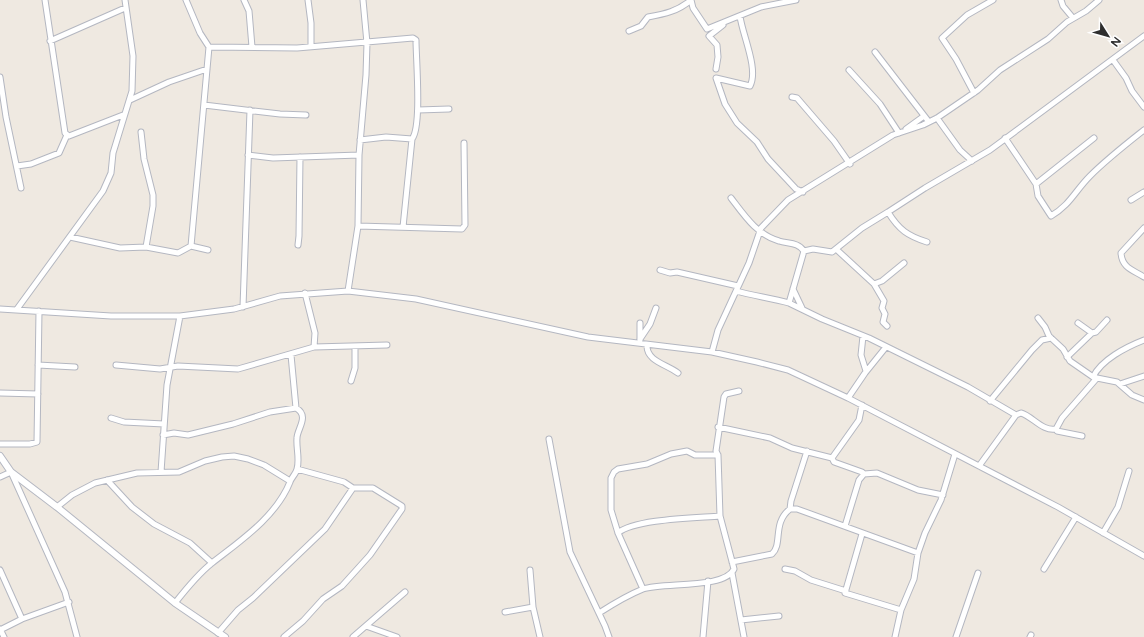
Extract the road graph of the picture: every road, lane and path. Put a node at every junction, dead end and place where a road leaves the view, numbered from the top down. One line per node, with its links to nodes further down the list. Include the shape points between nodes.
1 (45, 0): 18 (street)
2 (124, 0): 13 (street)
3 (186, 0): 21 (street)
4 (244, 0): 22 (street, via 249,11)
5 (308, 0): 20 (street)
6 (363, 0): 19 (street)
7 (691, 0): 15 (street, via 706,29); 16 (street, via 681,8 648,17 641,26)
8 (796, 0): 12 (street)
9 (993, 0): 29 (street, via 967,15 942,38)
10 (1061, 0): 14 (street)
11 (1099, 0): 14 (street)
12 (787, 1): 15 (street, via 761,7)
13 (125, 8): 18 (street); 31 (street, via 133,66)
14 (1073, 18): 29 (street, via 1000,70)
15 (739, 19): 26 (street, via 724,25 709,36 717,45); 59 (street, via 752,67 752,82 750,86 716,78 722,97 737,123 757,142 768,159)
16 (628, 32)
17 (1144, 36): 24 (street)
18 (50, 41): 45 (street, via 58,98)
19 (367, 43): 20 (street); 36 (street, via 413,38 416,40); 49 (street)
20 (311, 46): 22 (street)
21 (209, 47): 22 (street); 25 (street)
22 (252, 47)
23 (875, 52): 39 (street)
24 (1113, 60): 33 (street); 46 (street, via 1105,63)
25 (207, 69): 31 (street, via 169,82); 32 (street)
26 (716, 69)
27 (849, 70): 44 (street)
28 (0, 78): 56 (street)
29 (974, 92): 40 (street)
30 (792, 97): 55 (street, via 797,98)
31 (130, 100): 37 (street)
32 (204, 105): 35 (street); 73 (street)
33 (1144, 107)
34 (449, 109): 36 (street)
35 (250, 110): 38 (street); 51 (street)
36 (418, 110): 48 (street)
37 (123, 115): 45 (street); 70 (street, via 110,177)
38 (306, 115)
39 (924, 116): 41 (street); 44 (street)
40 (937, 118): 41 (street); 54 (street, via 960,150)
41 (930, 122): 44 (street)
42 (1144, 130): 57 (street, via 1113,153 1089,176 1064,209 1051,216 1038,196)
43 (141, 132): 74 (street, via 144,159 153,195)
44 (901, 132): 55 (street)
45 (67, 135): 56 (street, via 59,153 31,164)
46 (1005, 138): 54 (street); 57 (street)
47 (1094, 138): 57 (street)
48 (412, 139): 49 (street, via 386,137); 67 (street)
49 (360, 140): 52 (street)
50 (464, 143): 67 (street, via 464,228 460,230)
51 (248, 155): 53 (street, via 273,158); 87 (street)
52 (359, 155): 53 (street); 66 (street)
53 (300, 157): 72 (street)
54 (972, 161): 65 (street)
55 (850, 164): 60 (street)
56 (17, 166): 58 (street)
57 (1036, 184)
58 (21, 188)
59 (796, 189): 60 (street); 62 (street)
60 (803, 192): 62 (street)
61 (1144, 192): 64 (street)
62 (793, 197): 69 (street, via 761,228)
63 (731, 198): 69 (street)
64 (1131, 200)
65 (888, 212): 71 (street, via 896,225 910,236); 75 (street, via 862,228)
66 (358, 226): 67 (street); 84 (street)
67 (403, 227)
68 (1144, 228): 80 (street, via 1121,253 1121,260 1126,267)
69 (760, 233): 77 (street, via 779,242 798,245); 82 (street)
70 (70, 237): 74 (street, via 120,248); 91 (street)
71 (927, 242)
72 (298, 245)
73 (191, 246): 74 (street, via 178,253); 76 (street)
74 (146, 247)
75 (836, 249): 77 (street, via 830,252 813,249); 81 (street)
76 (208, 250)
77 (804, 251): 83 (street)
78 (904, 263): 81 (street, via 882,281)
79 (660, 270): 82 (street, via 677,272)
80 (1144, 277)
81 (874, 284): 98 (street, via 884,301 883,322)
82 (737, 289): 86 (street, via 751,295); 109 (street, via 718,330)
83 (793, 289): 86 (street); 89 (street)
84 (348, 291): 85 (street); 103 (street, via 416,299 575,335)
85 (306, 293): 87 (street, via 280,296); 106 (street, via 315,333)
86 (789, 303): 89 (street)
87 (243, 307): 93 (street)
88 (656, 308): 103 (street)
89 (802, 308): 100 (street, via 822,320)
90 (0, 309): 91 (street)
91 (17, 309): 92 (street)
92 (39, 312): 93 (street); 112 (street)
93 (180, 316): 115 (street)
94 (1038, 318): 101 (street)
95 (1107, 320): 99 (street)
96 (640, 323): 103 (street)
97 (1078, 323): 99 (street)
98 (887, 326)
99 (1092, 333): 111 (street)
100 (863, 336): 108 (street); 116 (street, via 861,355)
101 (1051, 338): 111 (street, via 1063,349); 127 (street, via 1042,340 1032,350)
102 (1144, 340): 119 (street, via 1105,361 1098,368)
103 (640, 342): 105 (street)
104 (387, 345): 107 (street)
105 (647, 346): 109 (street); 117 (street, via 650,357)
106 (314, 347): 107 (street); 110 (street)
107 (355, 347): 120 (street)
108 (886, 347): 116 (street); 127 (street, via 968,387)
109 (712, 352): 125 (street, via 788,370)
110 (291, 355): 115 (street, via 238,369); 129 (street)
111 (1067, 357): 119 (street, via 1078,368)
112 (38, 365): 114 (street); 124 (street)
113 (116, 365): 115 (street, via 160,369)
114 (75, 367)
115 (172, 367): 132 (street)
116 (866, 371): 125 (street)
117 (678, 373)
118 (1144, 376): 121 (street)
119 (1095, 378): 121 (street, via 1110,379); 134 (street)
120 (352, 381)
121 (1120, 384): 126 (street)
122 (738, 391): 133 (street, via 724,397)
123 (0, 394): 124 (street)
124 (38, 394): 138 (street, via 37,442)
125 (848, 398): 128 (street)
126 (1144, 400)
127 (990, 401): 130 (street)
128 (862, 405): 141 (street); 143 (street, via 859,420)
129 (296, 408): 135 (street, via 270,412 188,435); 145 (street, via 301,412 302,420 297,438)
130 (1016, 416): 134 (street, via 1024,414 1044,427); 144 (street)
131 (111, 418): 132 (street, via 124,422)
132 (164, 424): 135 (street)
133 (718, 427): 139 (street, via 770,438 792,448); 140 (street)
134 (1056, 429): 136 (street)
135 (163, 435): 148 (street)
136 (1082, 436)
137 (549, 439): 182 (street, via 570,552)
138 (0, 444)
139 (807, 451): 143 (street); 156 (street)
140 (718, 454): 157 (street); 160 (street, via 677,452 647,464 614,472 611,478 611,510)
141 (955, 454): 144 (street); 154 (street)
142 (0, 456): 147 (street)
143 (832, 458): 149 (street, via 834,462)
144 (979, 466): 158 (street)
145 (298, 469): 152 (street); 153 (street, via 344,482)
146 (1129, 471): 161 (street, via 1118,507)
147 (11, 472): 150 (street); 155 (street); 177 (street)
148 (161, 472): 151 (street, via 137,473); 152 (street, via 179,472 205,461 234,456 264,465)
149 (864, 474): 154 (street, via 880,474 918,490); 159 (street, via 859,480)
150 (0, 477)
151 (107, 480): 155 (street, via 83,488); 166 (street, via 132,507 154,524 190,543)
152 (290, 481): 166 (street, via 284,496 267,516)
153 (353, 488): 188 (street, via 325,529 238,610); 192 (street, via 377,489 402,506 402,511 370,555 342,586 323,600)
154 (943, 495): 163 (street)
155 (58, 507): 178 (street)
156 (790, 509): 159 (street, via 797,509); 165 (street, via 780,522 777,530 778,546 772,554)
157 (720, 516): 160 (street, via 629,526); 165 (street)
158 (1076, 517): 161 (street); 168 (street)
159 (845, 526): 162 (street)
160 (618, 533): 174 (street)
161 (1103, 533): 164 (street)
162 (862, 534): 163 (street); 175 (street)
163 (918, 553): 180 (street, via 914,579)
164 (1144, 556)
165 (732, 562): 172 (street)
166 (212, 563): 178 (street)
167 (785, 569): 175 (street)
168 (1044, 569)
169 (0, 570): 184 (street)
170 (530, 570): 179 (street)
171 (978, 573): 200 (street)
172 (732, 574): 173 (street); 185 (street)
173 (708, 581): 174 (street); 197 (street)
174 (643, 589): 182 (street)
175 (846, 591): 180 (street, via 845,593)
176 (405, 592): 186 (street)
177 (69, 602): 184 (street); 190 (street)
178 (175, 603): 188 (street)
179 (533, 607): 181 (street); 195 (street)
180 (901, 610): 199 (street)
181 (505, 612)
182 (600, 613): 196 (street)
183 (779, 616): 185 (street)
184 (22, 619): 187 (street)
185 (741, 620): 198 (street)
186 (366, 626): 193 (street); 194 (street)
187 (0, 629): 189 (street)
188 (218, 633): 191 (street)
189 (4, 637)
190 (77, 637)
191 (225, 637)
192 (284, 637)
193 (353, 637)
194 (397, 637)
195 (540, 637)
196 (608, 637)
197 (703, 637)
198 (744, 637)
199 (895, 637)
200 (956, 637)

